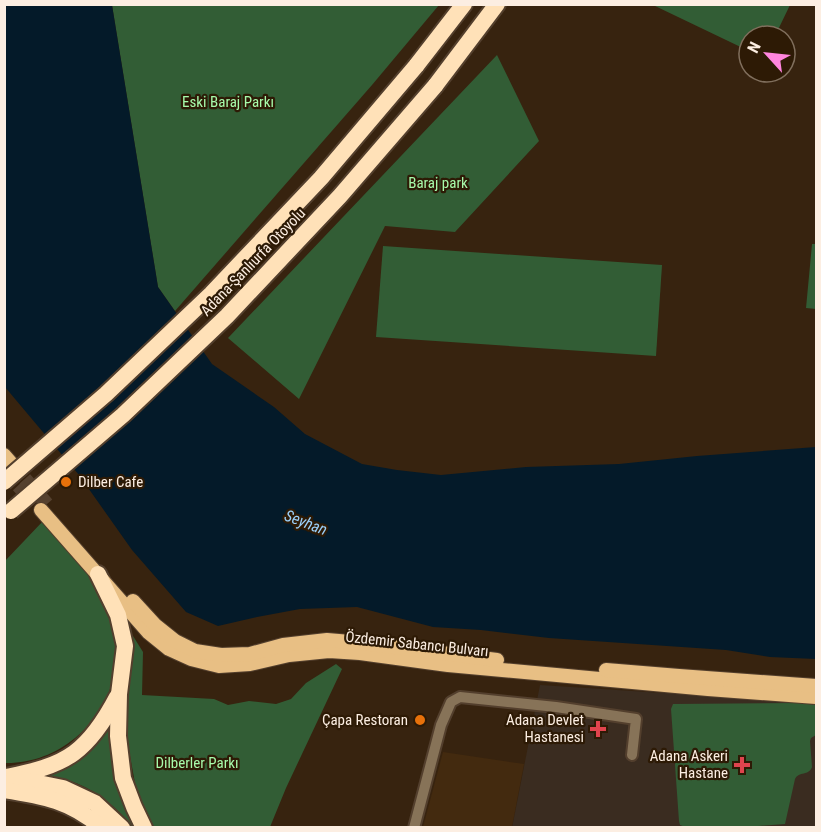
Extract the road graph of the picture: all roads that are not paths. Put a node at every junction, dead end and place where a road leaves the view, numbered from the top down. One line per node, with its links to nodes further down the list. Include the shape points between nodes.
1 (464, 4): 3 (highway, Adana-Şanlıurfa Otoyolu, bridge, via 321,178 211,294 106,394)
2 (497, 4): 4 (highway, Adana-Şanlıurfa Otoyolu, bridge, via 435,86 340,196 226,316 123,415)
3 (4, 482)
4 (8, 513)
5 (98, 574): 6 (main road, Özdemir Sabancı Bulvarı, via 44,507 155,625 195,651 250,654 327,640 491,659); 7 (highway, via 118,615 125,646); 8 (main road, Özdemir Sabancı Bulvarı, via 148,632 170,649 219,666 289,655 350,652)
6 (816, 686)
7 (119, 694): 10 (highway, via 104,721 73,754); 13 (highway, via 117,736 123,778)
8 (816, 697)
9 (632, 754): 14 (street, via 636,719 460,697 451,702 441,725)
10 (5, 781): 11 (highway, via 31,794 65,803); 12 (highway, via 63,788 95,803)
11 (102, 828)
12 (122, 828)
13 (144, 828)
14 (414, 828)

